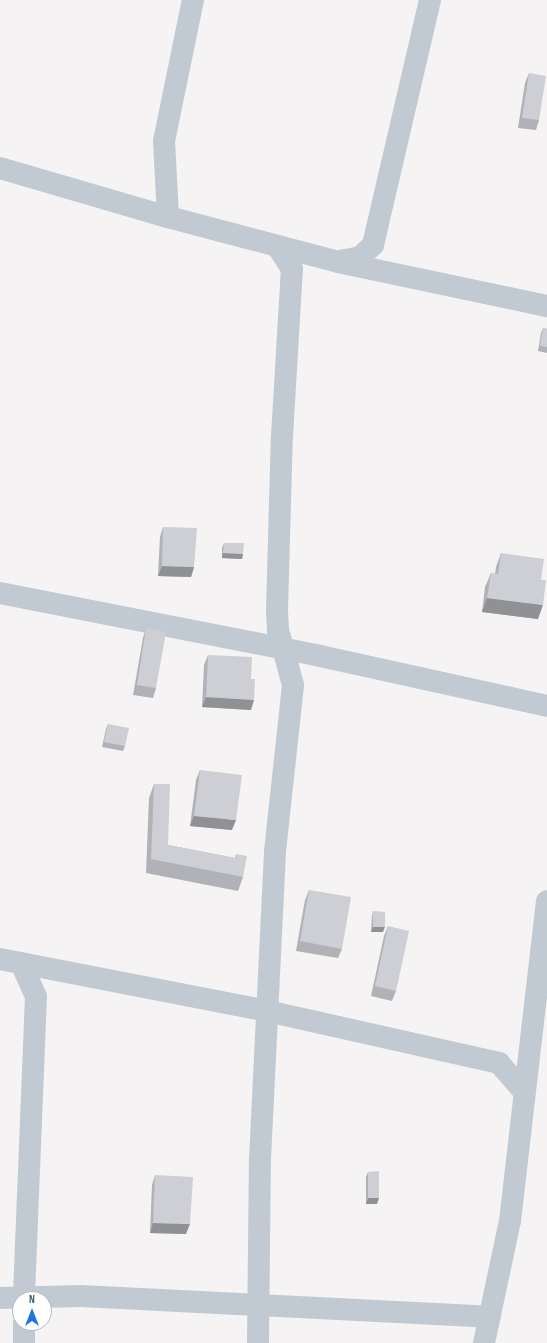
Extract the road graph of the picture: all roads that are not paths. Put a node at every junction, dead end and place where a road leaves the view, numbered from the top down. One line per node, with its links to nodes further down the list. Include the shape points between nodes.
1 (193, 0): 4 (street, via 164,141)
2 (430, 0): 7 (street, via 373,245 360,257)
3 (0, 168): 4 (street)
4 (168, 218): 5 (street)
5 (277, 246): 6 (street); 8 (street)
6 (308, 254): 7 (street); 8 (street)
7 (338, 262): 9 (street)
8 (292, 269): 11 (street, via 282,436 277,610 278,630)
9 (547, 306)
10 (0, 593): 11 (street)
11 (284, 649): 12 (street); 13 (street)
12 (320, 656): 13 (street); 14 (street)
13 (293, 685): 20 (street, via 275,851)
14 (547, 706)
15 (547, 901): 21 (street)
16 (0, 959): 17 (street)
17 (22, 963): 18 (street); 19 (street)
18 (59, 971): 19 (street); 20 (street)
19 (36, 996): 24 (street)
20 (267, 1011): 22 (street); 28 (street, via 260,1159)
21 (530, 1038): 22 (street); 23 (street)
22 (499, 1063): 23 (street)
23 (524, 1092): 29 (street, via 510,1221)
24 (24, 1291)
25 (0, 1298): 26 (street)
26 (12, 1298)
27 (52, 1298): 28 (street, via 81,1296)
28 (259, 1304): 29 (street); 32 (street)
29 (490, 1317): 33 (street)
30 (24, 1331): 31 (street)
31 (24, 1343)
32 (258, 1343)
33 (484, 1343)

